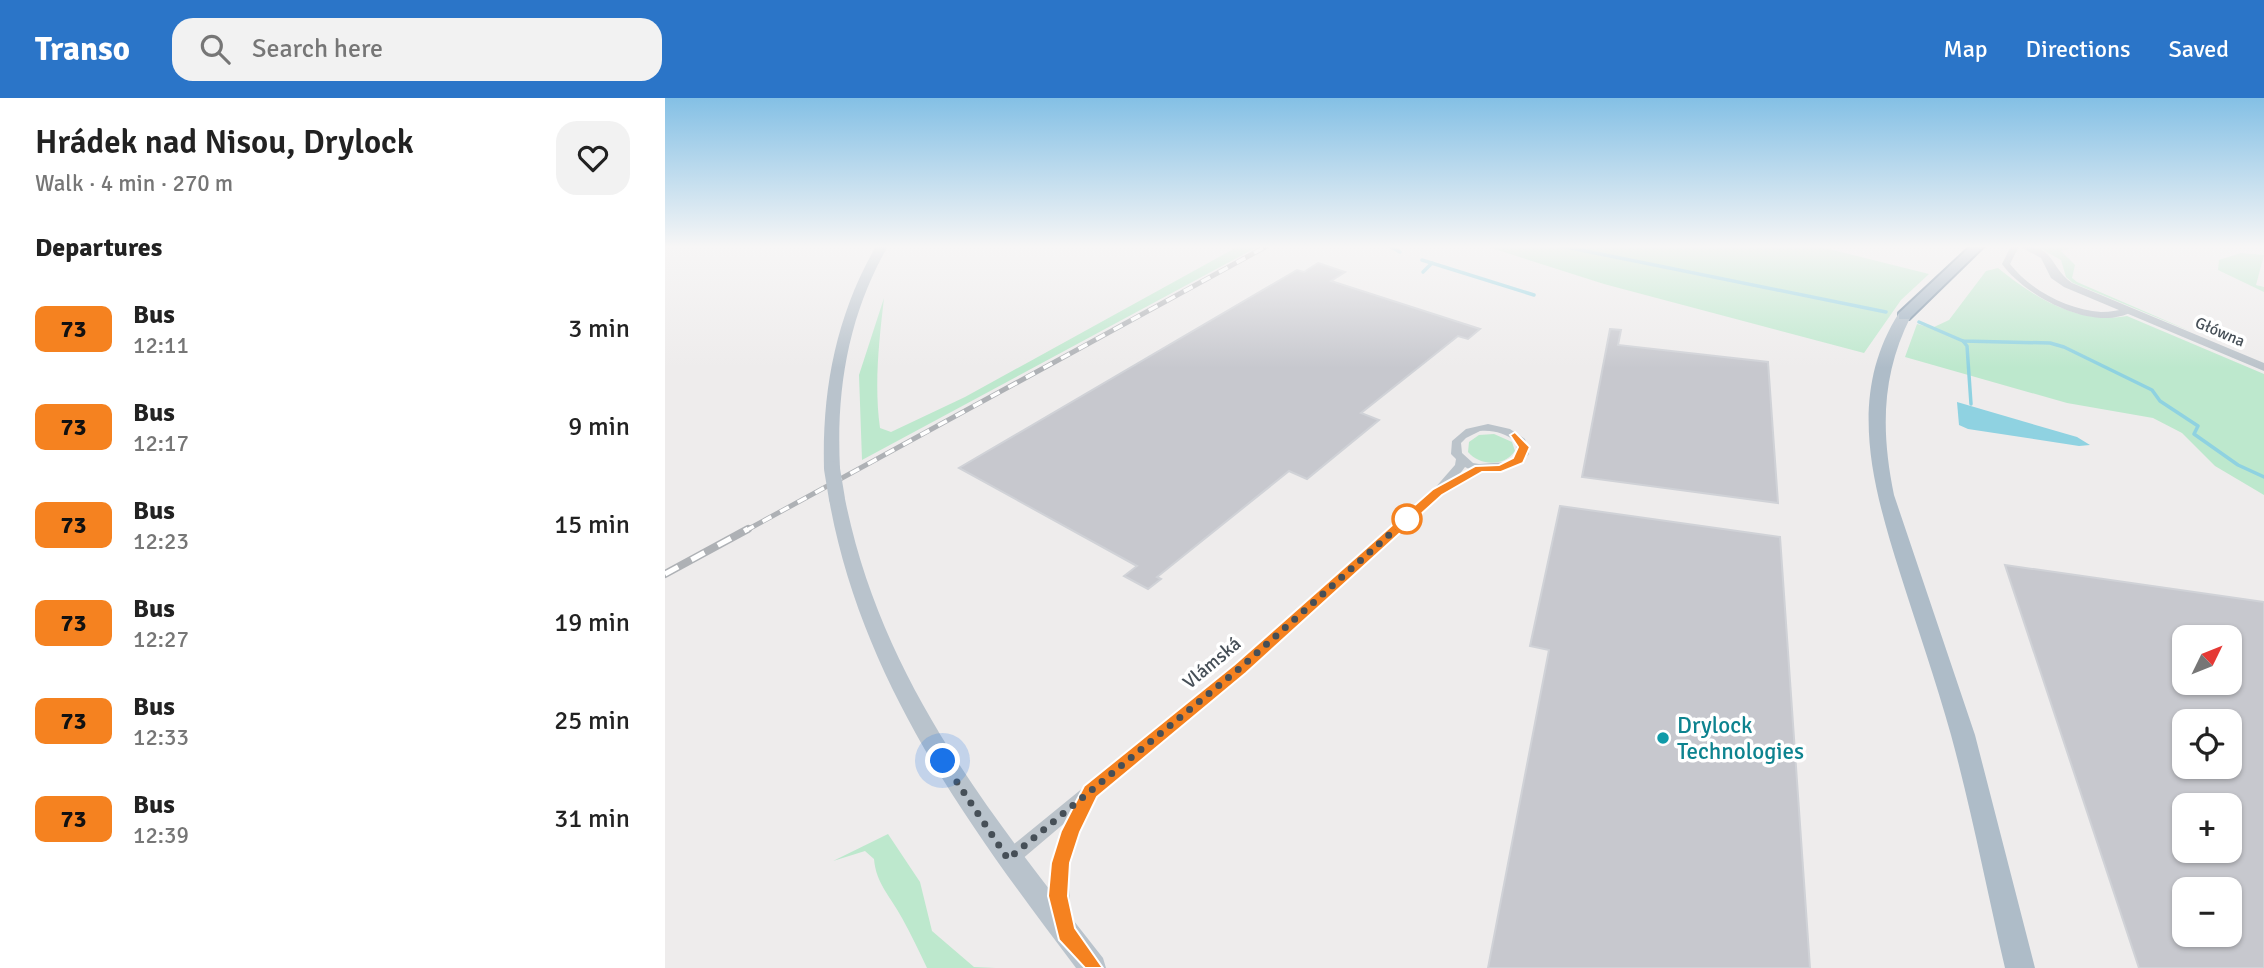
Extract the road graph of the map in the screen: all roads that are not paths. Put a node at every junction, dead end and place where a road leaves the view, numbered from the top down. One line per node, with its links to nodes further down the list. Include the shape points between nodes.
1 (860, 287): 12 (main road, bridge, via 838,360 830,431 837,499 859,591 917,718)
2 (1935, 287): 6 (highway)
3 (2032, 287): 5 (street, via 2082,311 2098,315)
4 (2075, 287): 5 (street, Główna)
5 (2129, 311): 7 (street, Główna)
6 (1904, 316): 14 (main road, via 1878,387 1878,460 1885,495 1963,735)
7 (2264, 367)
8 (1461, 460): 9 (street); 9 (street, via 1457,443 1476,429 1507,431 1521,441 1523,454 1511,465); 10 (street)
9 (1479, 468): 10 (street)
10 (1438, 492): 11 (street, Vlámská, via 1240,668)
11 (1091, 791): 12 (street, Vlámská); 13 (street, via 1061,863 1058,896)
12 (1008, 859): 13 (main road)
13 (1066, 933): 15 (main road)
14 (2020, 966)
15 (1093, 968)

